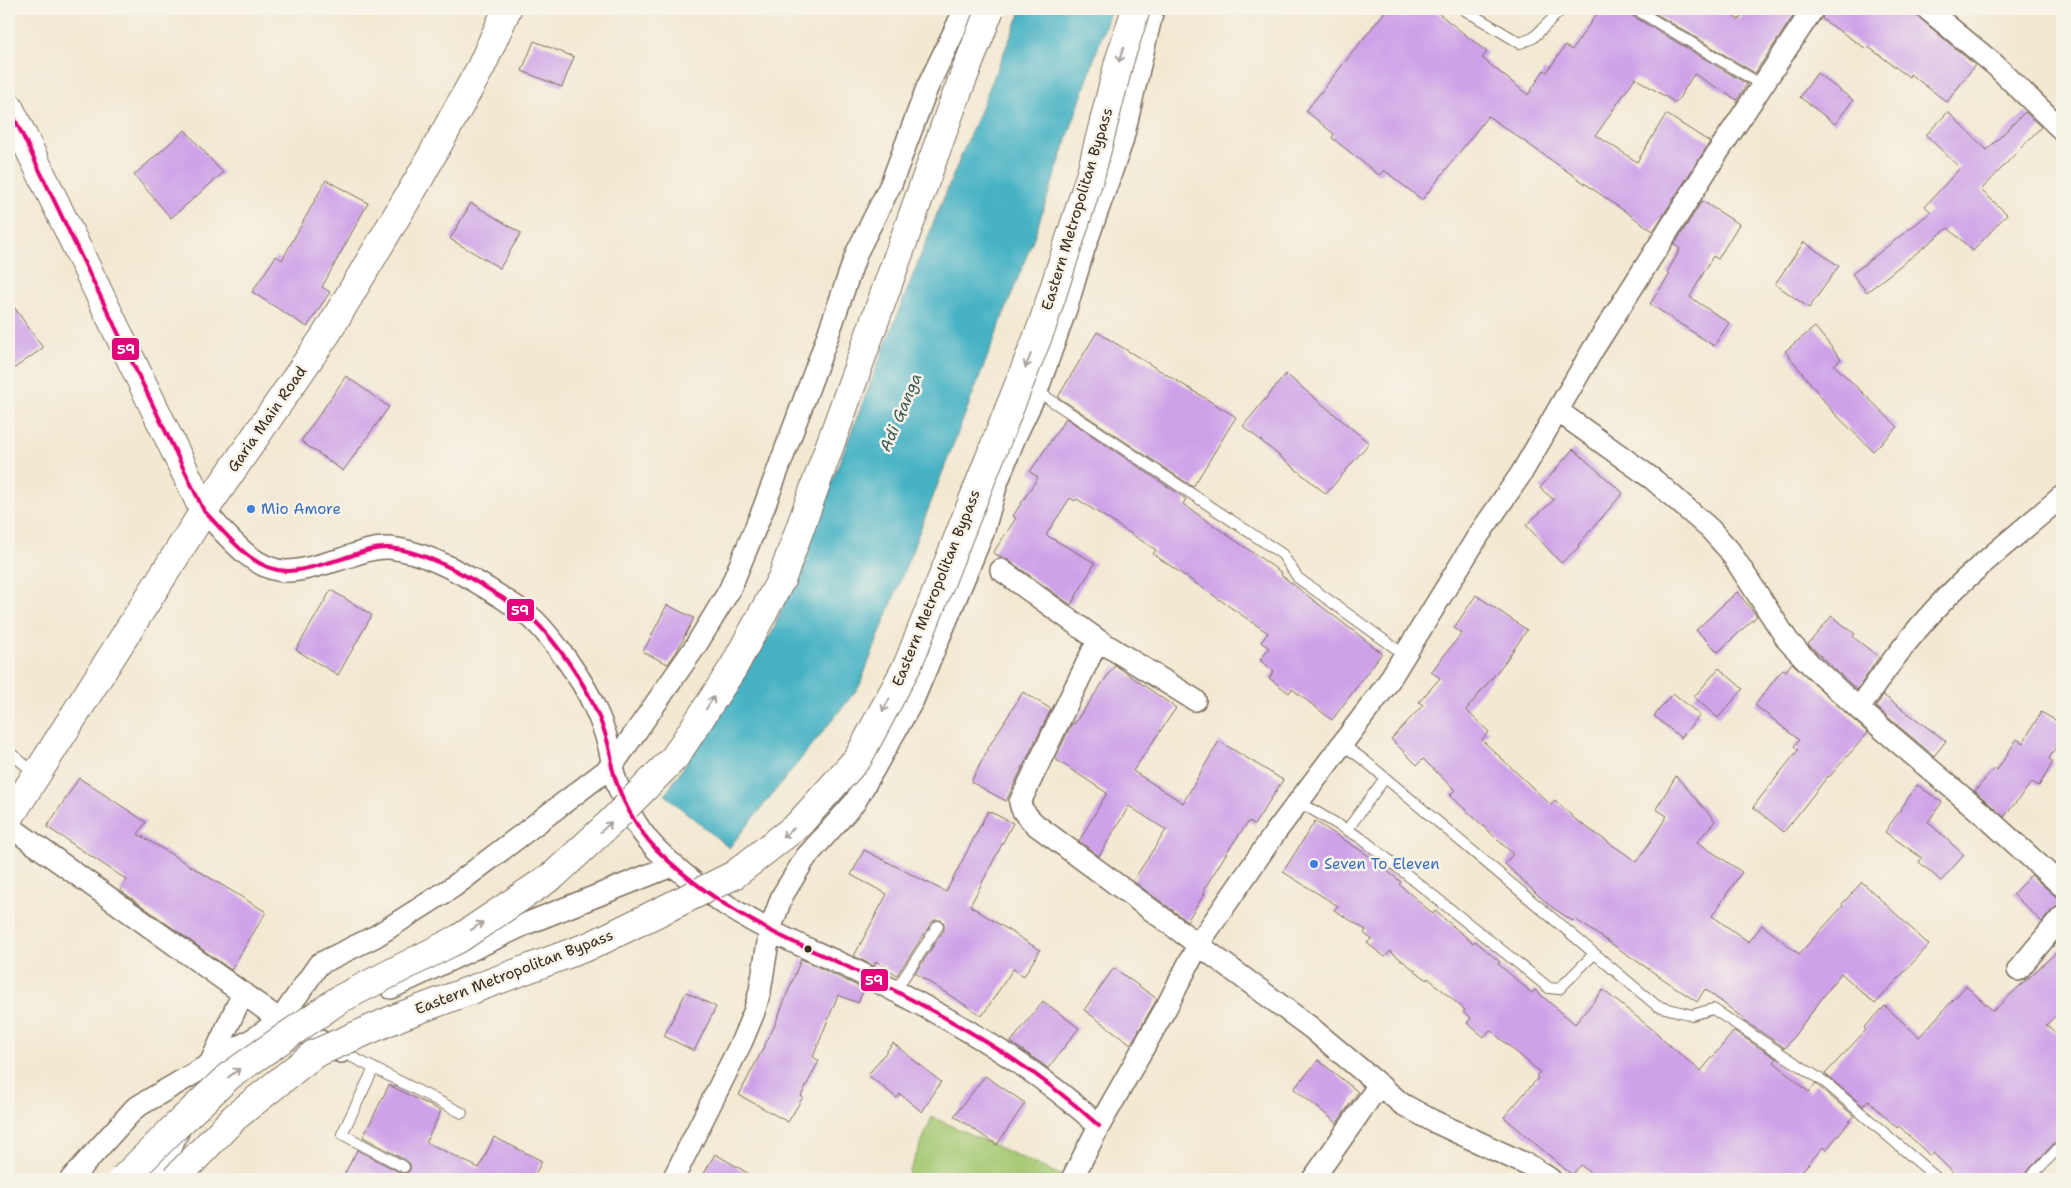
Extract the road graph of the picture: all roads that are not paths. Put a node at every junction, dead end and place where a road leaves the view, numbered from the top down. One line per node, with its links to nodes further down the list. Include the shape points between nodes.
1 (507, 9): 17 (main road, Garia Main Road, via 481,67 420,177 327,333)
2 (990, 9): 52 (main road, one-way to 2, bridge, via 229,1076 340,999 460,938 555,874 674,757 733,668 782,578)
3 (1136, 9): 54 (main road, Eastern Metropolitan Bypass, one-way to 54, bridge, via 1091,173 1042,326 908,664 858,758 798,825 734,875 592,945 401,1016 314,1054 235,1117)
4 (1153, 9): 14 (street, via 1122,142)
5 (1463, 9): 6 (lane, via 1520,43 1532,38)
6 (1562, 9)
7 (1635, 9): 11 (lane)
8 (1813, 9): 11 (street)
9 (1927, 9): 13 (street, via 1995,65)
10 (960, 10): 25 (street, via 890,184 857,252 767,498 729,591 695,647)
11 (1762, 85): 15 (street, via 1592,351)
12 (9, 107): 17 (main road)
13 (2062, 130)
14 (1037, 391): 20 (lane, via 1282,554 1298,578); 36 (street, via 1015,437 997,483 983,533 913,700 855,802 806,857 782,896)
15 (1558, 411): 20 (street); 22 (street, via 1654,480 1710,529 1728,550 1788,641)
16 (2062, 497): 22 (street, via 1959,585 1908,640)
17 (204, 511): 25 (street, via 250,557 278,570 304,569 370,549 388,548 437,562 500,596 533,619 571,668 594,705); 26 (main road, Garia Main Road)
18 (1001, 570): 19 (street)
19 (1098, 640): 21 (street); 37 (street, via 1020,802 1021,807 1036,825)
20 (1405, 655): 23 (street)
21 (1195, 700)
22 (1859, 709): 33 (street)
23 (1343, 745): 27 (lane); 28 (street)
24 (9, 752): 26 (lane)
25 (612, 766): 32 (street, via 628,810 638,826); 42 (street, via 453,887 376,936 319,964)
26 (36, 774): 29 (main road, Garia Main Road)
27 (1385, 778): 31 (lane); 38 (lane)
28 (1300, 802): 31 (lane); 37 (street)
29 (9, 818)
30 (9, 826): 41 (street)
31 (1347, 830): 38 (lane, via 1549,988 1559,989 1567,984)
32 (674, 865): 36 (street, via 722,902); 42 (street, via 528,923 328,1017)
33 (2062, 886)
34 (2062, 917): 39 (street)
35 (938, 926): 40 (lane)
36 (770, 930): 40 (street); 55 (street, via 754,1012)
37 (1199, 943): 46 (street, via 1310,1027); 48 (street)
38 (1594, 954): 59 (lane, via 1657,1006 1692,1015 1713,1009 1826,1083)
39 (2018, 970)
40 (895, 991): 48 (street, via 1017,1062)
41 (243, 994): 42 (street); 44 (street)
42 (280, 1020): 43 (street); 44 (street)
43 (342, 1052): 45 (lane)
44 (210, 1064): 51 (street, via 135,1108); 53 (street)
45 (374, 1068): 47 (lane); 50 (lane, via 342,1134)
46 (1379, 1085): 57 (street); 58 (street, via 1414,1111 1532,1167)
47 (462, 1113)
48 (1099, 1126): 56 (street)
49 (2062, 1145): 60 (lane)
50 (404, 1167)
51 (71, 1179)
52 (123, 1179)
53 (156, 1179)
54 (174, 1179)
55 (672, 1179)
56 (1072, 1179)
57 (1313, 1179)
58 (1550, 1179)
59 (1938, 1179)
60 (2028, 1179)

